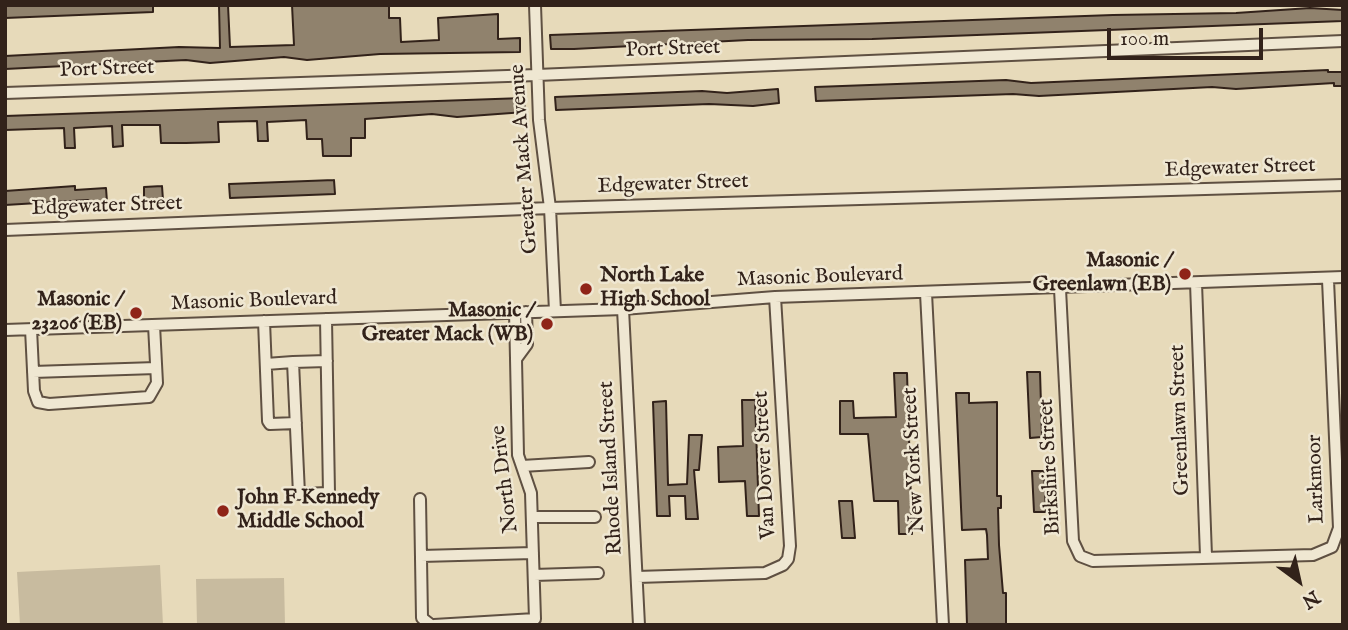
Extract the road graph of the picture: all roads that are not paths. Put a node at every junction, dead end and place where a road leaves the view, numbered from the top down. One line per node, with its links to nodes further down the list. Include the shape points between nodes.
1 (535, 5): 3 (street, Greater Mack Avenue)
2 (1343, 41): 3 (street, Port Street)
3 (537, 75): 4 (street, Port Street); 6 (street, Greater Mack Avenue)
4 (5, 93)
5 (1343, 185): 6 (street, Edgewater Street)
6 (550, 208): 7 (street, Edgewater Street); 15 (street, Greater Mack Avenue)
7 (5, 230)
8 (1343, 277): 9 (street, Masonic Boulevard)
9 (1328, 280): 10 (street, Masonic Boulevard); 35 (street, Larkmoor, via 1336,540 1332,547 1313,555)
10 (1196, 283): 11 (street, Masonic Boulevard); 35 (street, Greenlawn Street)
11 (1060, 289): 12 (street, Masonic Boulevard); 35 (street, Birkshire Street, via 1080,556 1093,561)
12 (926, 293): 13 (street, Masonic Boulevard); 42 (street, New York Street)
13 (775, 297): 14 (street, Masonic Boulevard); 38 (street, Van Dover Street, via 788,559 765,573)
14 (623, 309): 15 (street, Masonic Boulevard); 38 (street, Rhode Island Street)
15 (555, 311): 16 (street, Masonic Boulevard)
16 (520, 312): 17 (street, Masonic Boulevard); 29 (street, North Drive, via 516,359)
17 (326, 319): 18 (street, Masonic Boulevard); 22 (street)
18 (264, 321): 19 (street, Masonic Boulevard); 24 (street)
19 (154, 325): 20 (street, Masonic Boulevard); 25 (street)
20 (32, 329): 21 (street, Masonic Boulevard); 26 (street)
21 (5, 330)
22 (327, 361): 23 (street); 27 (street, via 329,493 299,494)
23 (293, 362): 24 (street); 27 (street)
24 (266, 364): 27 (street, via 268,421)
25 (156, 368): 26 (street); 26 (street, via 156,389 144,399 49,404 36,398)
26 (33, 372)
27 (296, 423)
28 (589, 462): 29 (street)
29 (522, 466): 31 (street, North Drive, via 531,493)
30 (420, 499): 34 (street, North Drive)
31 (532, 517): 32 (street); 33 (street, North Drive)
32 (595, 517)
33 (533, 553): 34 (street); 37 (street, North Drive)
34 (421, 556): 40 (street, North Drive, via 422,618)
35 (1206, 556)
36 (598, 573): 37 (street)
37 (534, 575): 39 (street, North Drive)
38 (637, 578): 41 (street, Rhode Island Street)
39 (538, 621): 40 (street, North Drive)
40 (432, 625)
41 (639, 625)
42 (943, 625)

